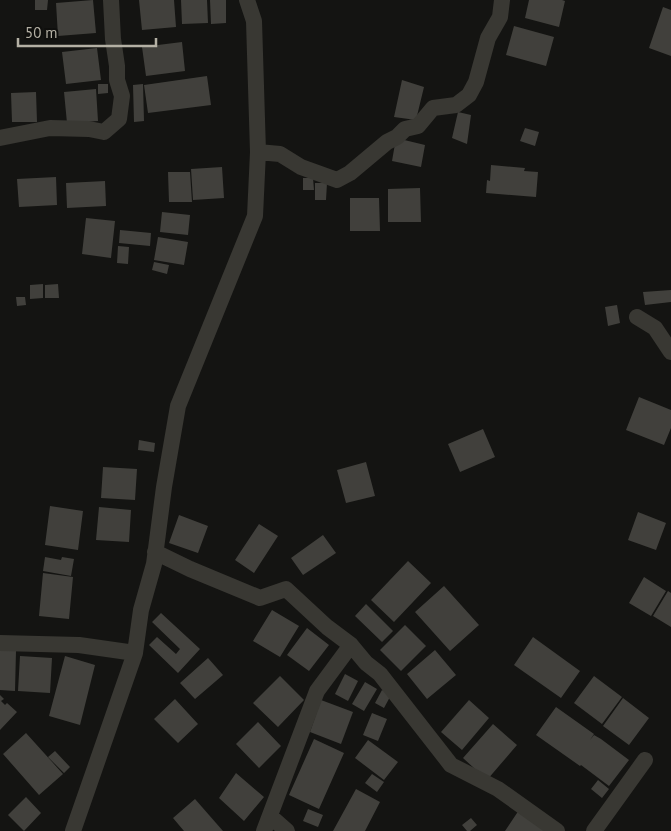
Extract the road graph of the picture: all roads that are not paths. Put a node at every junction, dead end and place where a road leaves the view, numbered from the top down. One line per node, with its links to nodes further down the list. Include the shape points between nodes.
1 (111, 0): 4 (street, via 116,80 122,96 119,119 104,132 50,128)
2 (247, 0): 5 (street, via 254,21)
3 (502, 0): 5 (street, via 500,17 488,38 470,96 456,105 433,108 418,126 405,129 350,173 337,180 301,167 280,154)
4 (0, 138)
5 (258, 152): 8 (street, via 255,216 178,406)
6 (637, 317): 7 (street, via 655,328)
7 (671, 352)
8 (155, 552): 10 (street, via 260,598 286,589); 11 (street)
9 (0, 643): 11 (street, via 79,645)
10 (351, 645): 13 (street, via 317,691); 16 (street, via 380,674 451,765 498,789)
11 (135, 652): 14 (street)
12 (645, 760): 17 (street)
13 (267, 824): 15 (street)
14 (73, 831)
15 (287, 831)
16 (557, 831)
17 (594, 831)

